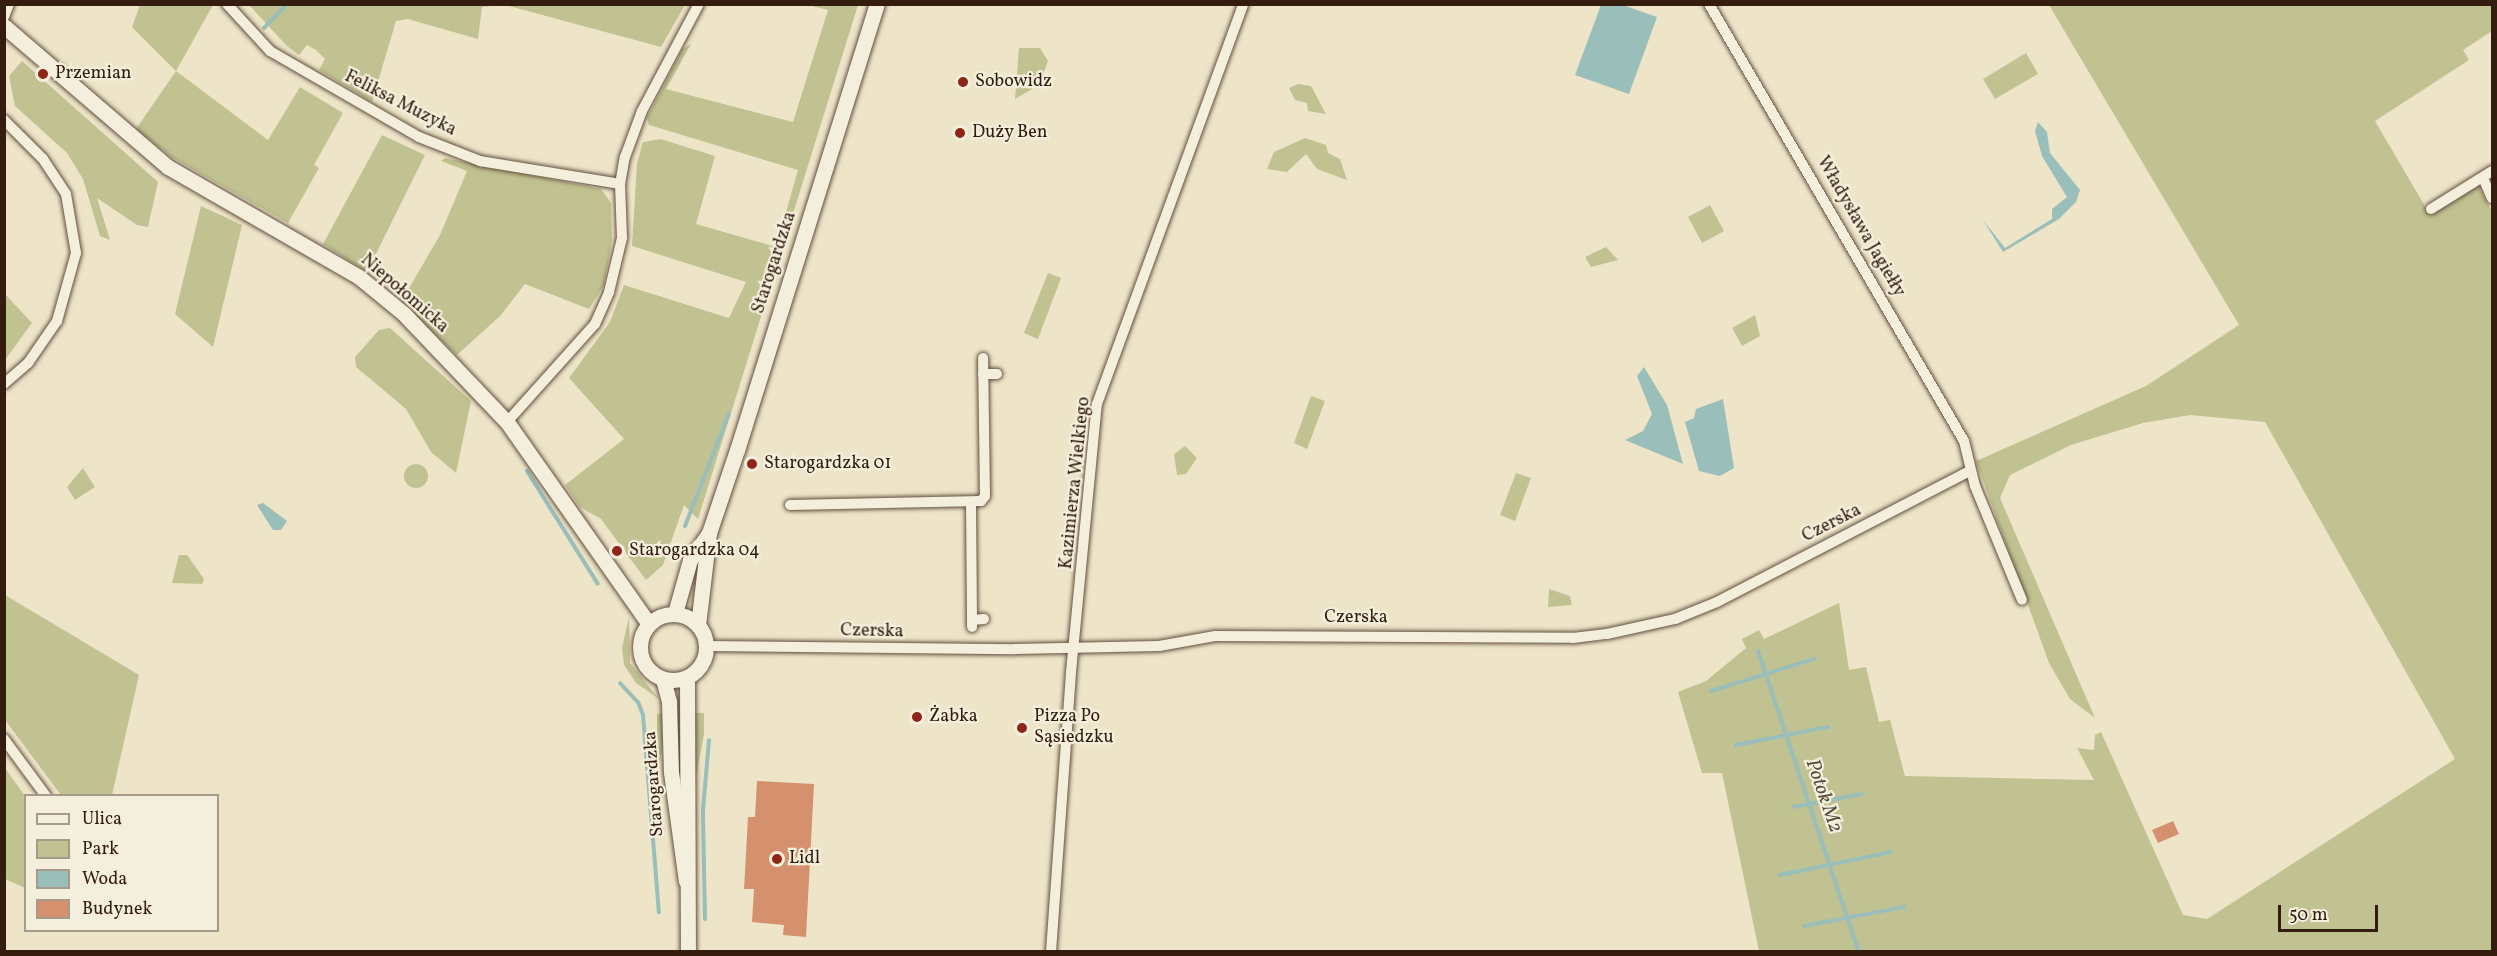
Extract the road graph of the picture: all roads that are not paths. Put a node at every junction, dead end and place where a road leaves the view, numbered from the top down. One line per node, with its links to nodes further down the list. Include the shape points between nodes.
1 (9, 4): 7 (street)
2 (227, 4): 11 (street, Feliksa Muzyka, via 270,51 419,137 480,161 550,176)
3 (699, 4): 11 (street, via 642,111)
4 (877, 4): 22 (main road, Starogardzka)
5 (1243, 4): 29 (street, Kazimierza Wielkiego, via 1097,404)
6 (1709, 4): 19 (street, Władysława Jagiełły, via 1964,441)
7 (4, 17)
8 (4, 26): 18 (main road, Niepołomicka, via 168,167 359,277 404,314)
9 (4, 120): 17 (street, via 62,186 73,212 76,253 57,321 28,363)
10 (2488, 175): 12 (street); 13 (street)
11 (620, 184): 18 (street, via 622,238 609,292 595,324)
12 (2493, 198)
13 (2431, 209)
14 (983, 358): 15 (street)
15 (983, 374): 16 (street); 20 (street, via 985,496)
16 (997, 374)
17 (4, 384)
18 (507, 422): 26 (main road, Niepołomicka)
19 (1970, 471): 23 (street, Władysława Jagiełły); 29 (street, Czerska, via 1717,602 1675,619 1617,632 1573,638 1215,636 1159,646)
20 (970, 502): 21 (street); 25 (street, via 972,623)
21 (790, 505)
22 (709, 533): 24 (main road, Starogardzka, via 690,560); 27 (main road, Starogardzka)
23 (2022, 600)
24 (675, 614): 26 (main road); 27 (main road)
25 (984, 619)
26 (649, 624): 31 (main road, via 642,633 640,656 645,666)
27 (698, 625): 28 (main road)
28 (706, 646): 29 (street, Czerska); 30 (main road, via 702,665)
29 (1077, 646): 36 (street, Kazimierza Wielkiego, via 1071,672)
30 (687, 678): 31 (main road); 34 (main road, Starogardzka, via 692,860)
31 (663, 680): 34 (main road, Starogardzka, via 669,702 680,860)
32 (4, 739): 33 (street)
33 (45, 794)
34 (688, 886): 35 (main road, Starogardzka)
35 (688, 951)
36 (1051, 951)

